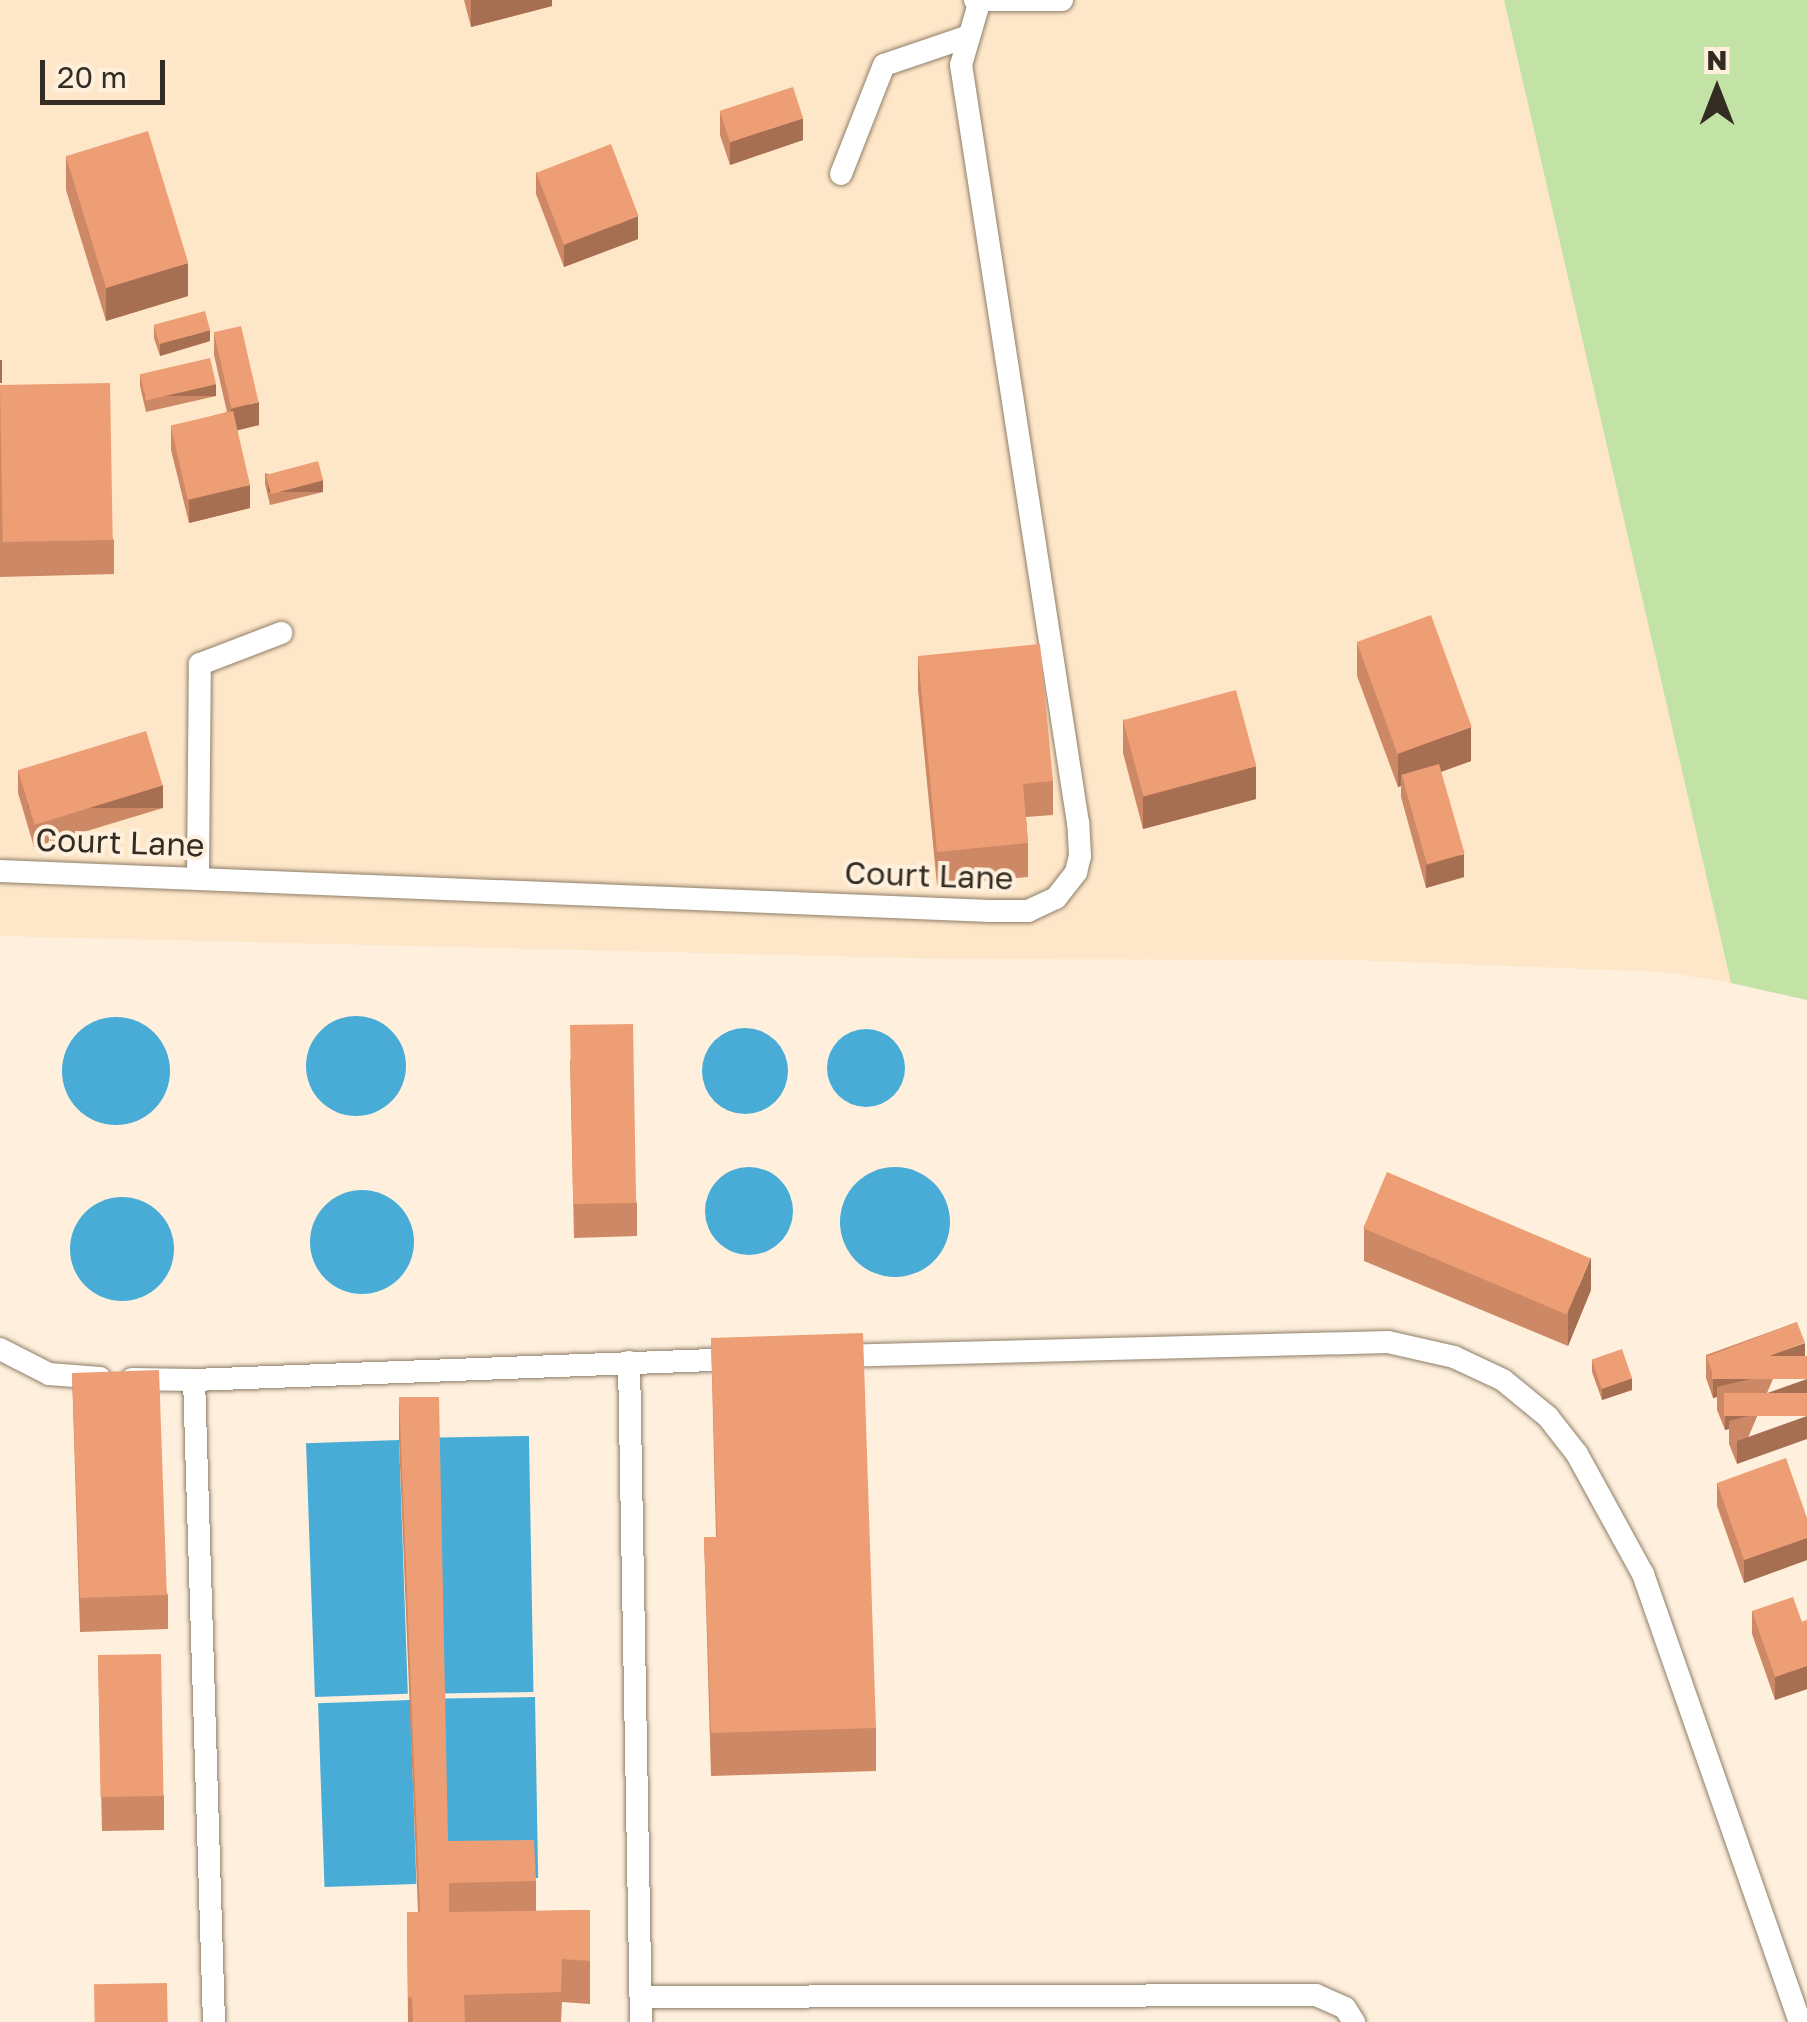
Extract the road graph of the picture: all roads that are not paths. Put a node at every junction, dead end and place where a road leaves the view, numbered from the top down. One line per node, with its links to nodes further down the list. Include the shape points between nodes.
1 (1062, 0): 2 (lane)
2 (978, 1): 3 (lane, Court Lane)
3 (969, 36): 4 (lane, via 884,65); 7 (lane, Court Lane, via 961,65 1078,823 1080,856 1069,885 1042,906 990,912)
4 (841, 174)
5 (281, 633): 7 (lane, via 200,664)
6 (0, 871): 7 (lane, Court Lane)
7 (198, 877)
8 (0, 1349): 12 (lane, via 49,1374)
9 (809, 1357): 17 (lane, via 1388,1342 1454,1357 1503,1380 1548,1417 1577,1454 1643,1574)
10 (769, 1358): 11 (lane)
11 (629, 1362): 12 (lane); 13 (lane)
12 (194, 1380): 14 (lane)
13 (640, 1996): 15 (lane); 16 (lane, via 1316,1995 1345,2008)
14 (214, 2022)
15 (640, 2022)
16 (1354, 2022)
17 (1800, 2022)

